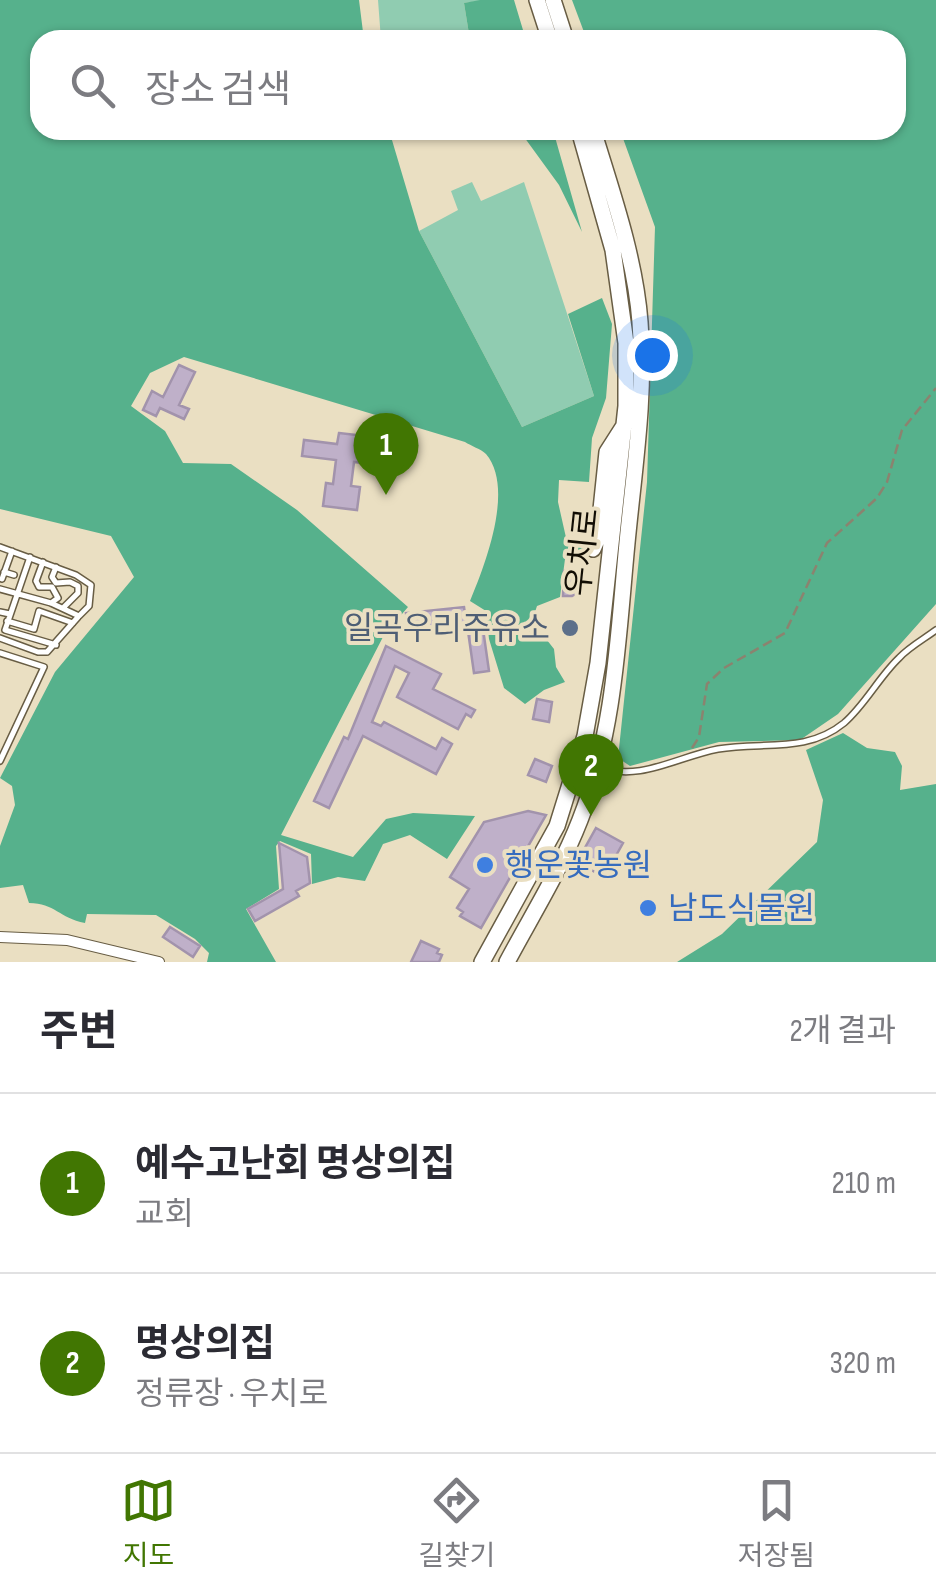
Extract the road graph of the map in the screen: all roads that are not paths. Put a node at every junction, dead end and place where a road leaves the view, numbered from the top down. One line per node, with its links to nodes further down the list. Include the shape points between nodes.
1 (537, 0): 3 (main road)
2 (554, 0): 4 (main road)
3 (547, 30)
4 (563, 30)
5 (582, 140): 7 (main road, 우치로, via 622,299)
6 (596, 140): 31 (main road, 우치로, via 636,291 642,370 615,674)
7 (623, 427): 9 (main road, via 607,452); 34 (main road, 우치로, via 586,736 556,826)
8 (0, 547): 10 (lane)
9 (594, 549)
10 (12, 551): 11 (lane); 15 (lane)
11 (30, 557): 12 (lane); 17 (lane)
12 (43, 562): 13 (lane); 18 (lane, via 36,581 57,592)
13 (56, 567): 19 (lane, via 56,583 78,586); 21 (lane, via 90,585 92,598)
14 (14, 575): 15 (lane)
15 (3, 576)
16 (0, 589): 17 (lane)
17 (16, 593): 18 (lane); 22 (lane)
18 (51, 604): 19 (lane)
19 (63, 608): 21 (lane)
20 (0, 612): 22 (lane)
21 (79, 616): 23 (lane)
22 (9, 618): 23 (lane, via 34,629 39,611); 26 (lane, via 5,630)
23 (74, 623): 26 (lane)
24 (936, 630): 31 (lane, via 900,656 844,722 824,735 798,745 717,749 637,772)
25 (0, 638): 27 (lane)
26 (56, 645): 27 (lane)
27 (47, 652): 29 (lane)
28 (0, 653): 29 (lane)
29 (44, 667): 30 (lane)
30 (0, 761)
31 (598, 766): 35 (main road, 우치로, via 569,848)
32 (0, 937): 33 (street, via 67,940)
33 (159, 962)
34 (482, 962)
35 (507, 962)

